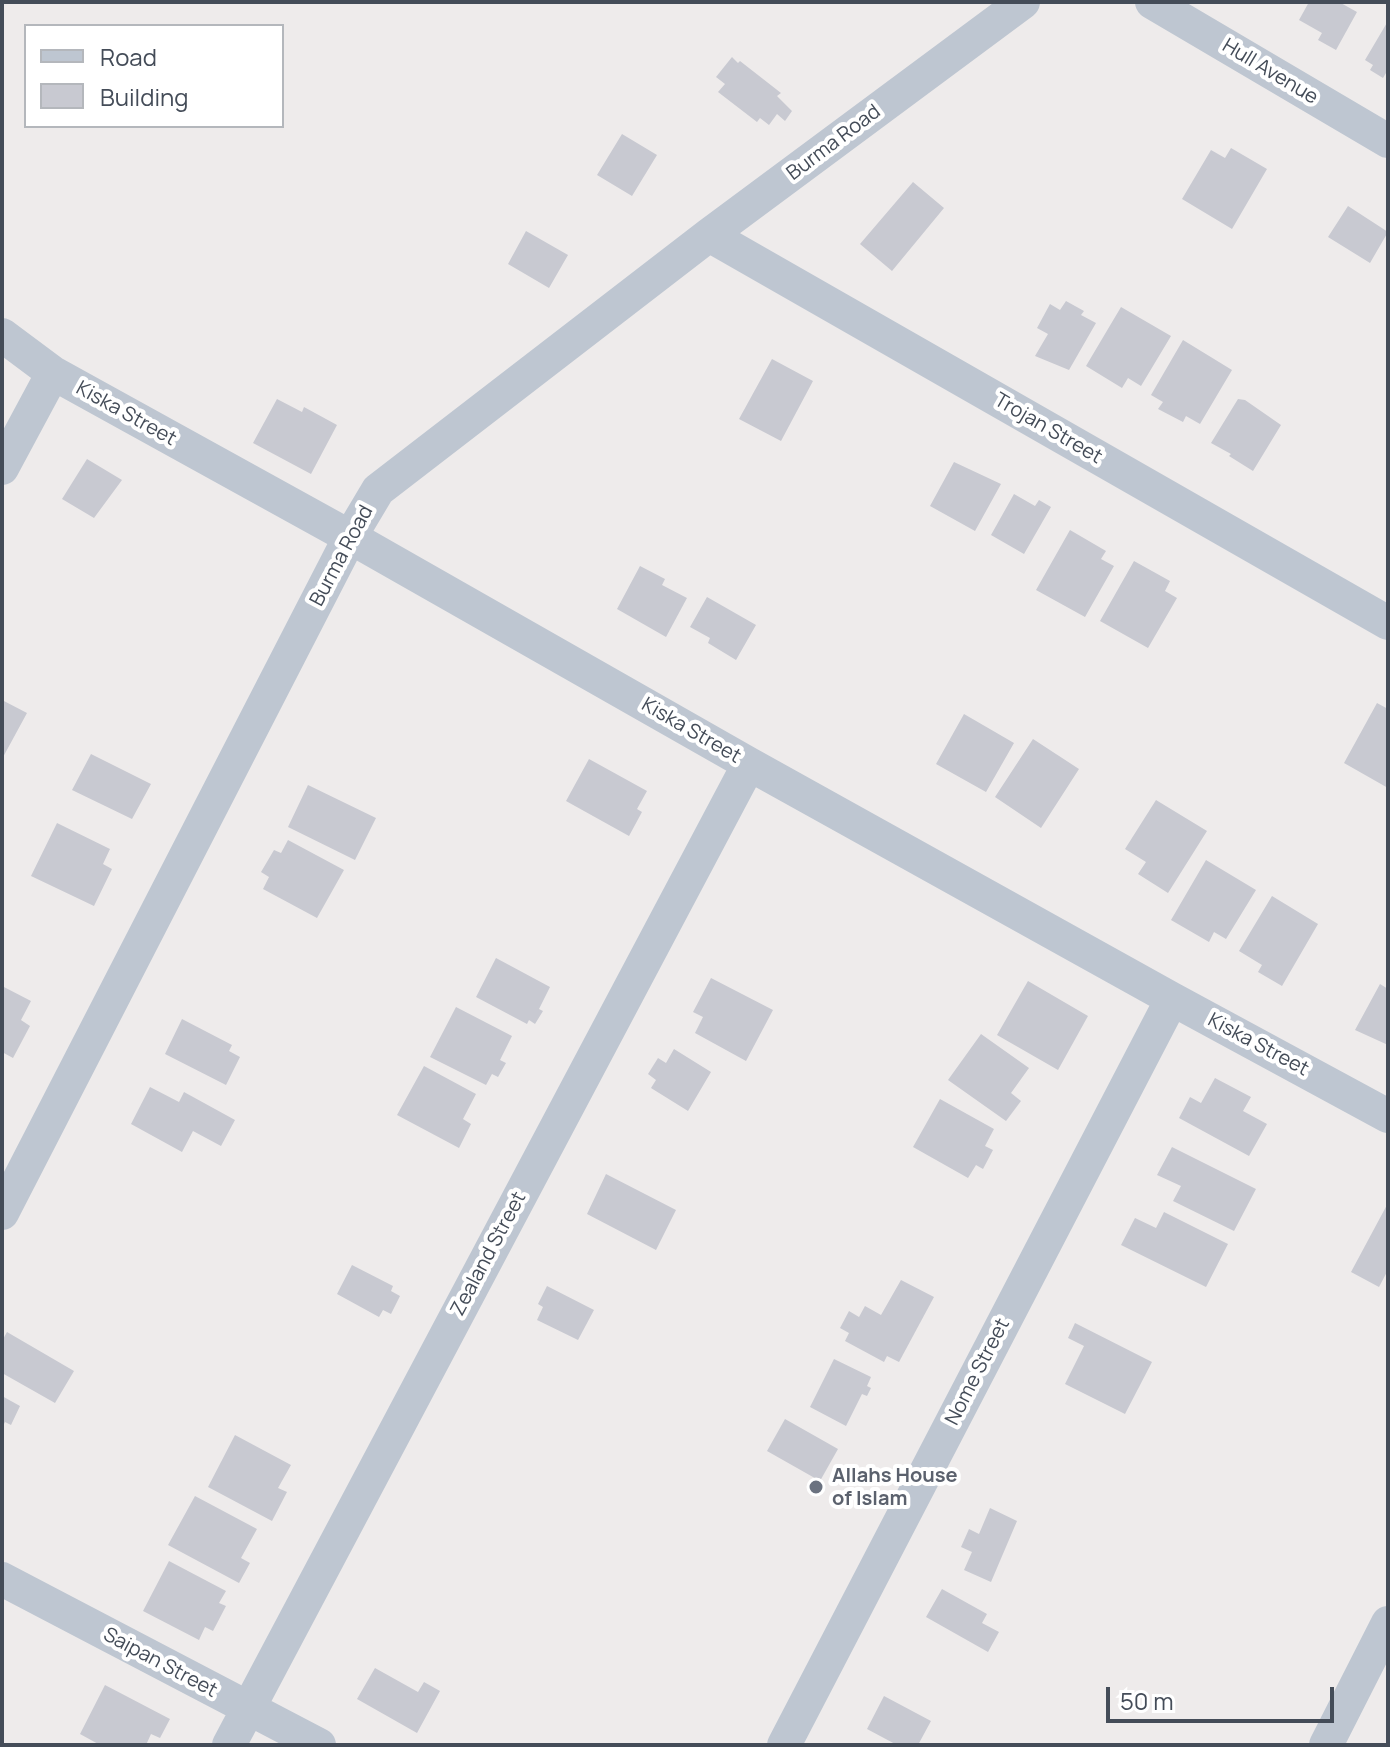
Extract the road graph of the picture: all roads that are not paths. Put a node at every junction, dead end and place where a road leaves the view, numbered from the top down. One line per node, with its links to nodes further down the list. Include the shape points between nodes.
1 (1023, 2): 4 (street, Burma Road)
2 (1152, 2): 3 (street, Hull Avenue)
3 (1388, 141)
4 (709, 235): 8 (street, Burma Road, via 378,490); 9 (street, Trojan Street)
5 (2, 335): 6 (street, Kiska Street)
6 (53, 373): 7 (street); 8 (street, Kiska Street)
7 (2, 468)
8 (350, 537): 10 (street, Kiska Street); 13 (street, Burma Road)
9 (1388, 623)
10 (749, 764): 11 (street, Kiska Street); 16 (street, Zealand Street)
11 (1172, 999): 12 (street, Kiska Street); 19 (street, Nome Street)
12 (1388, 1116)
13 (2, 1213)
14 (2, 1579): 16 (street, Saipan Street)
15 (1388, 1623): 20 (street)
16 (248, 1710): 17 (street, Zealand Street); 18 (street, Saipan Street)
17 (229, 1745)
18 (319, 1745)
19 (784, 1745)
20 (1326, 1745)

